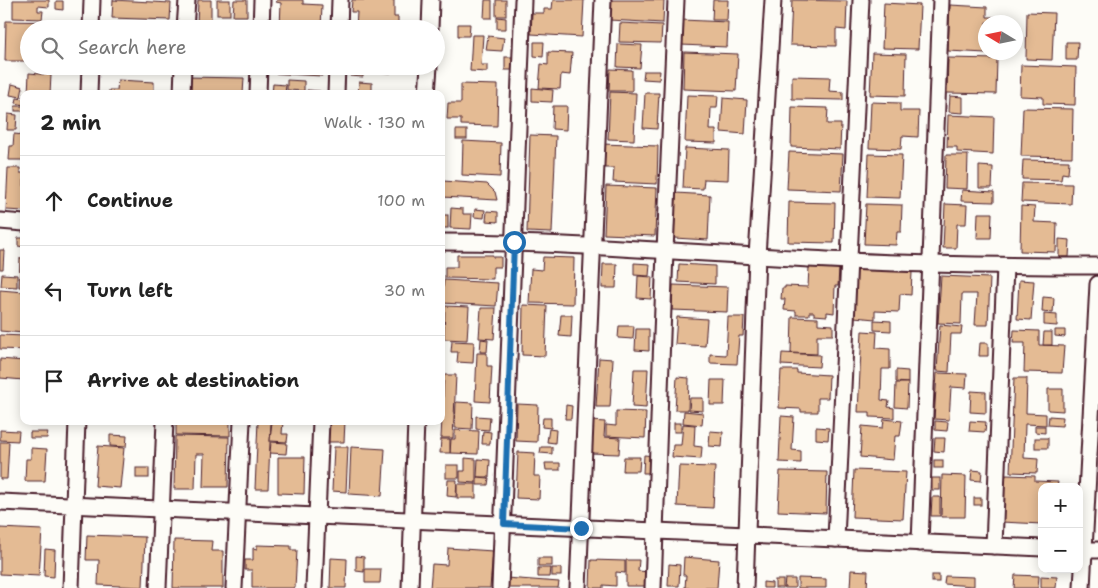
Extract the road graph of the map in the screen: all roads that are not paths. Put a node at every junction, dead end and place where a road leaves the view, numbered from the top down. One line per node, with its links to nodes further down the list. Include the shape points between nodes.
1 (92, 0): 12 (street)
2 (186, 0): 13 (street)
3 (262, 0): 14 (street)
4 (340, 0): 15 (street)
5 (432, 0): 16 (street)
6 (522, 0): 30 (street)
7 (603, 0): 31 (street)
8 (676, 0): 32 (street)
9 (773, 0): 33 (street)
10 (861, 0): 34 (street)
11 (941, 0): 35 (street)
12 (91, 20)
13 (185, 20)
14 (261, 20)
15 (339, 20)
16 (431, 20)
17 (90, 75): 22 (street)
18 (183, 75): 23 (street)
19 (259, 75): 24 (street)
20 (337, 75): 25 (street)
21 (428, 75): 26 (street)
22 (89, 90)
23 (182, 90)
24 (258, 90)
25 (336, 90)
26 (427, 90)
27 (0, 221): 28 (street)
28 (20, 223)
29 (445, 242): 30 (street)
30 (514, 242): 31 (street); 50 (street)
31 (593, 246): 32 (street); 51 (street)
32 (665, 251): 33 (street); 52 (street)
33 (757, 256): 34 (street); 53 (street)
34 (849, 261): 35 (street); 54 (street)
35 (932, 264): 36 (street); 55 (street)
36 (1005, 266): 37 (street); 56 (street)
37 (1098, 266)
38 (1098, 284): 58 (street)
39 (77, 425): 45 (street)
40 (165, 425): 46 (street)
41 (242, 425): 47 (street)
42 (321, 425): 48 (street)
43 (416, 425): 49 (street)
44 (0, 502): 45 (street)
45 (74, 506): 46 (street); 59 (street)
46 (161, 509): 47 (street); 60 (street)
47 (236, 513): 48 (street); 61 (street)
48 (317, 516): 49 (street); 62 (street)
49 (413, 520): 50 (street); 63 (street)
50 (504, 524): 51 (street); 64 (street)
51 (581, 528): 52 (street); 65 (street)
52 (655, 531): 53 (street); 66 (street)
53 (747, 535): 54 (street); 67 (street)
54 (836, 539): 55 (street)
55 (920, 543): 56 (street)
56 (994, 546): 57 (street)
57 (1038, 548)
58 (1087, 550): 68 (street)
59 (71, 588)
60 (158, 588)
61 (234, 588)
62 (314, 588)
63 (410, 588)
64 (500, 588)
65 (578, 588)
66 (654, 588)
67 (745, 588)
68 (1082, 588)

